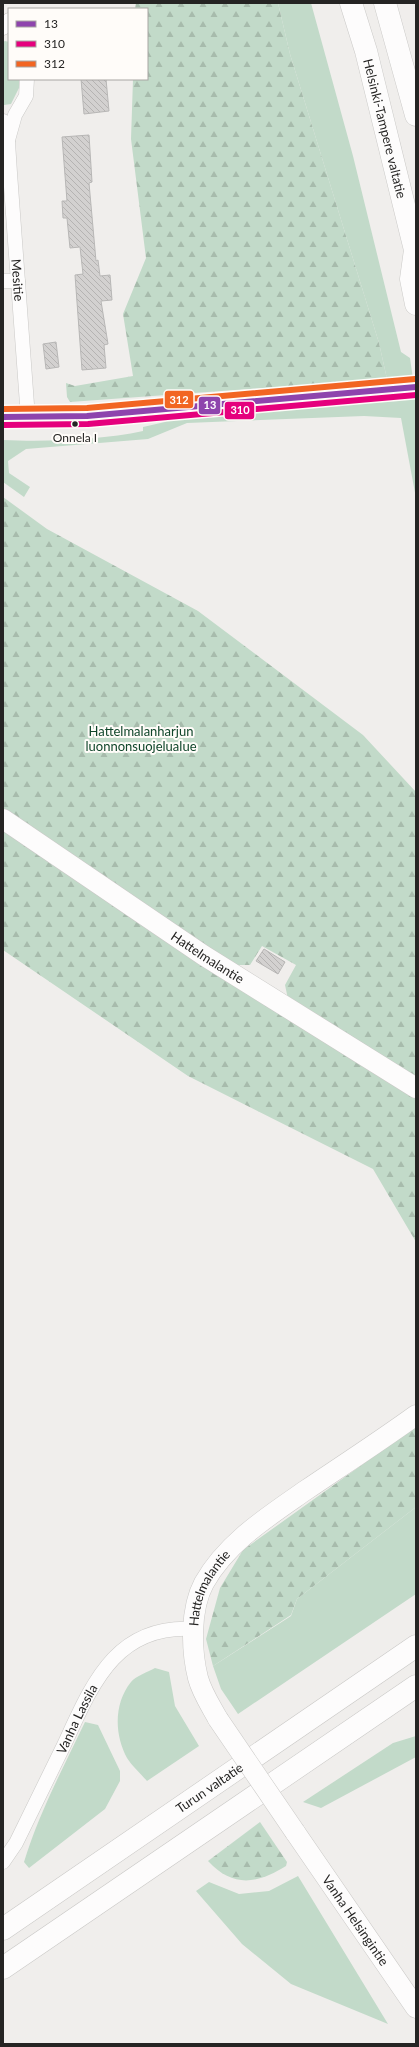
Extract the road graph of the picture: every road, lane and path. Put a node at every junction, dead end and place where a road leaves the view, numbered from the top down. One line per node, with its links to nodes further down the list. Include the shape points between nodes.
1 (351, 3): 7 (highway, Helsinki-Tampere valtatie, via 366,51)
2 (385, 3): 4 (highway)
3 (27, 80): 6 (street, Mesitie, via 26,96 15,115)
4 (416, 115)
5 (3, 121): 6 (street, Mesitie)
6 (8, 142): 9 (street, Mesitie)
7 (416, 252): 10 (highway, via 411,279)
8 (3, 281): 9 (street)
9 (18, 281): 13 (street, Mesitie)
10 (416, 304)
11 (416, 388): 13 (street, via 87,416)
12 (3, 417): 13 (street)
13 (28, 418)
14 (3, 819): 15 (street, Hattelmalantie, via 203,955)
15 (416, 1088)
16 (416, 1415): 17 (street, Hattelmalantie, via 254,1526 222,1557 204,1584 196,1606)
17 (194, 1629): 22 (street, Hattelmalantie, bridge, via 198,1678 204,1693); 23 (street, Vanha Lassila, via 173,1629 144,1636 124,1648 108,1664 88,1694 16,1843)
18 (416, 1646): 24 (highway, Turun valtatie)
19 (416, 1686): 21 (highway)
20 (416, 1703): 21 (highway)
21 (373, 1716): 25 (highway)
22 (295, 1832): 26 (street, Vanha Helsingintie)
23 (3, 1862)
24 (3, 1929)
25 (3, 1968)
26 (416, 2008)

